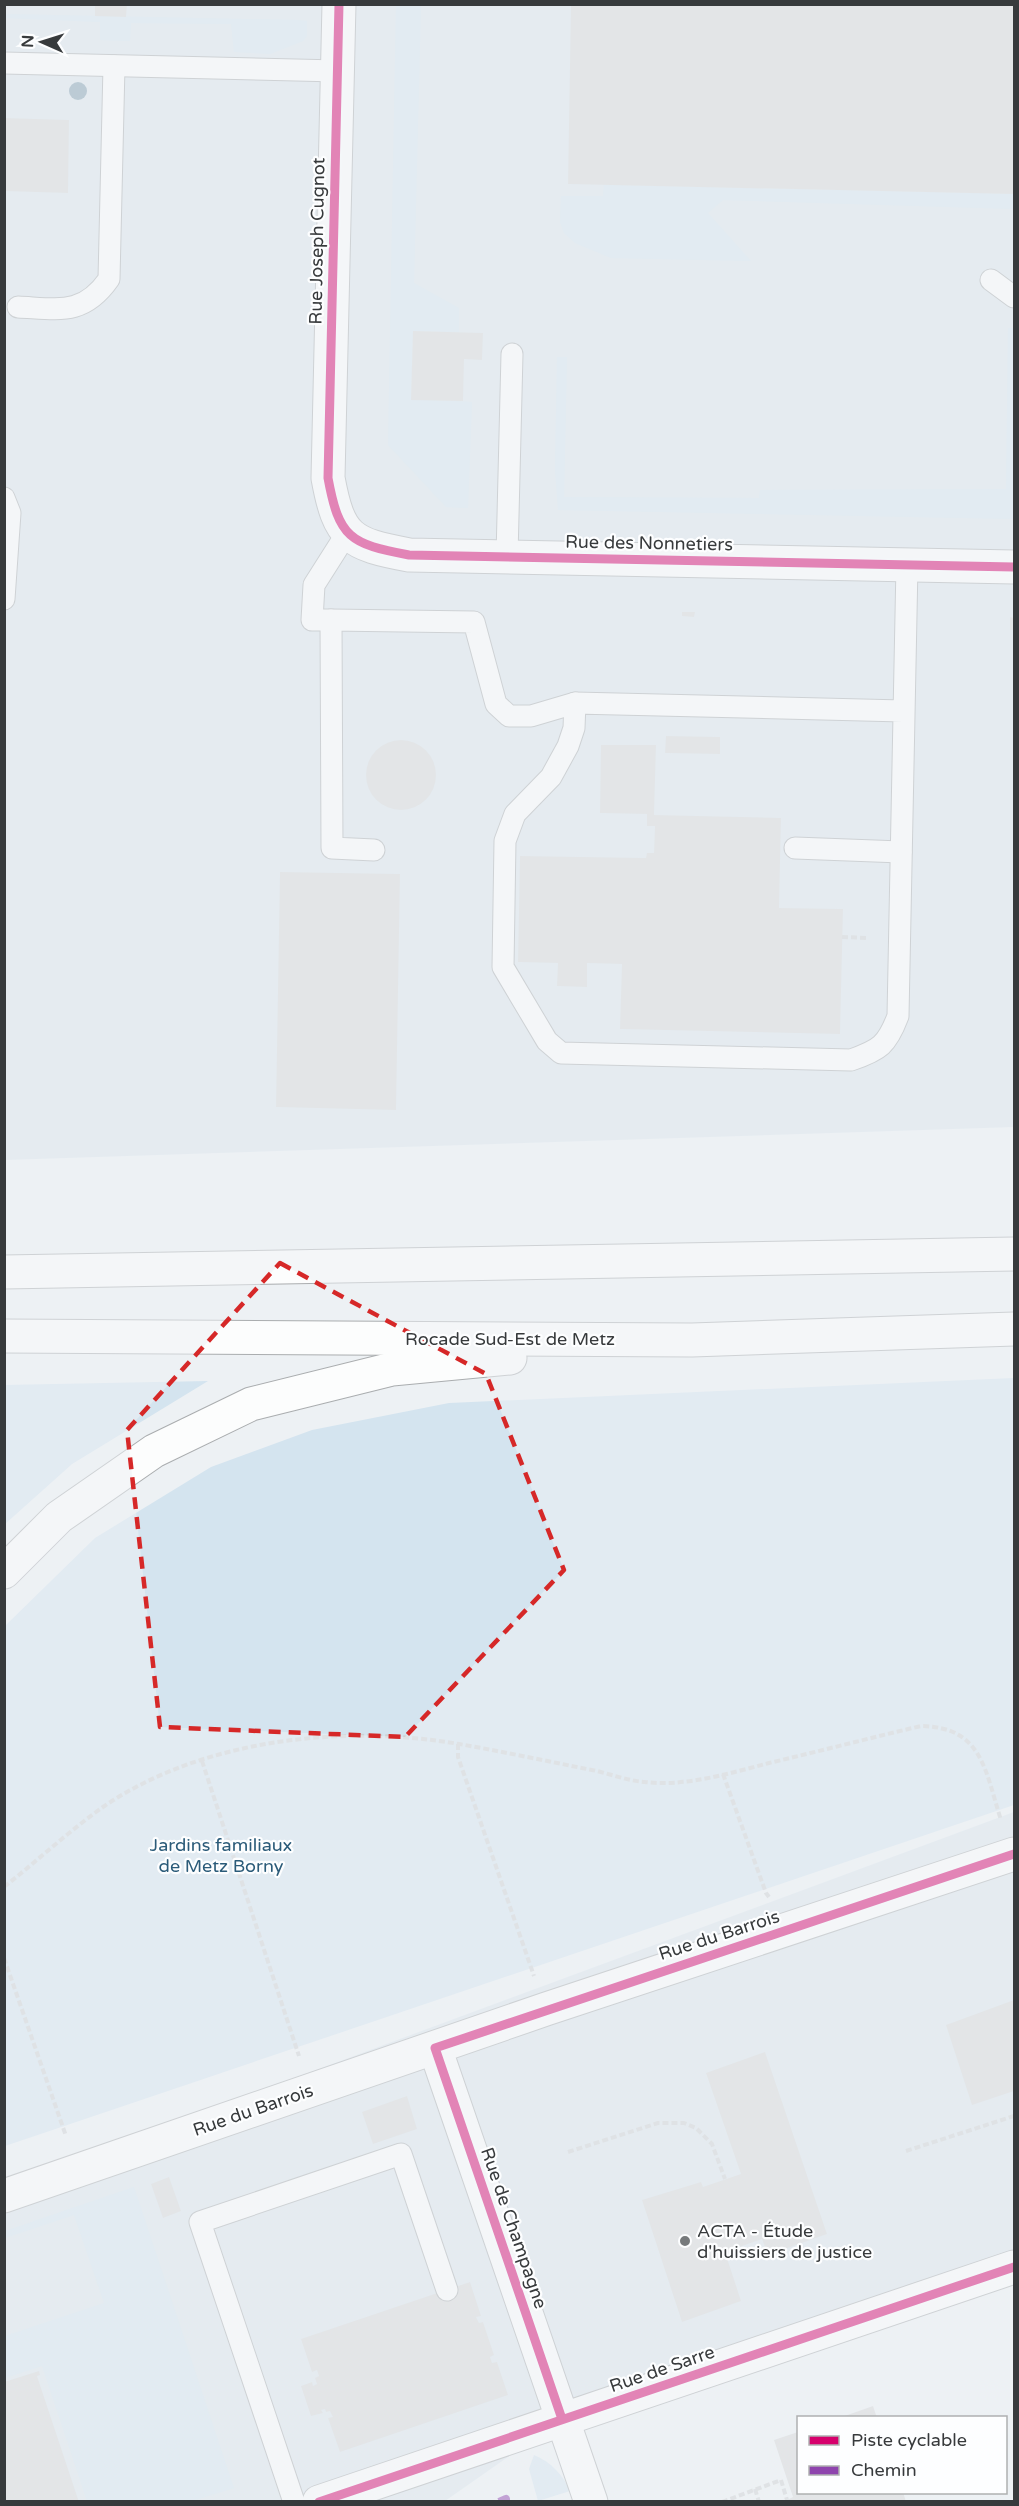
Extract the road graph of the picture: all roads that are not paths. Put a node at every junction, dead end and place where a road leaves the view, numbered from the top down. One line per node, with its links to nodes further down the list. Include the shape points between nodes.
1 (339, 4): 4 (main road, Rue Joseph Cugnot)
2 (4, 63): 3 (lane)
3 (114, 66): 4 (lane); 7 (lane, via 110,279 85,304 62,309)
4 (338, 71): 10 (main road, Rue Joseph Cugnot, via 328,478 334,510)
5 (991, 280): 6 (lane)
6 (1014, 297)
7 (18, 307)
8 (512, 354): 11 (lane)
9 (4, 498): 14 (lane, via 10,513)
10 (347, 533): 11 (main road, Rue des Nonnetiers, via 371,548 409,555); 15 (lane, via 314,585 312,620)
11 (507, 556): 12 (main road, Rue des Nonnetiers)
12 (907, 565): 13 (main road, Rue des Nonnetiers); 17 (lane)
13 (1014, 567)
14 (4, 599)
15 (332, 620): 16 (lane, via 474,622 496,704 509,716 531,716); 19 (lane, via 332,848)
16 (575, 703): 17 (lane); 20 (lane, via 574,728 568,746 551,777 515,814 505,841 503,967 547,1041 561,1053 851,1060 878,1050 890,1036 898,1016)
17 (903, 711): 20 (lane)
18 (795, 848): 20 (lane)
19 (374, 850)
20 (901, 852)
21 (1013, 1254): 22 (main road)
22 (4, 1272)
23 (1014, 1329): 25 (main road, Rocade Sud-Est de Metz)
24 (4, 1336): 25 (main road, Rocade Sud-Est de Metz)
25 (692, 1340): 26 (main road, via 392,1369 251,1404 154,1451 59,1517)
26 (4, 1572)
27 (1013, 1855): 28 (main road, Rue du Barrois)
28 (435, 2048): 29 (main road, Rue du Barrois); 32 (main road, Rue de Champagne)
29 (4, 2196)
30 (1014, 2267): 32 (main road, Rue de Sarre)
31 (447, 2290): 33 (lane, via 401,2154 200,2222)
32 (562, 2419): 34 (main road, Rue de Sarre); 35 (main road, Rue de Champagne)
33 (294, 2502)
34 (319, 2502)
35 (591, 2502)

